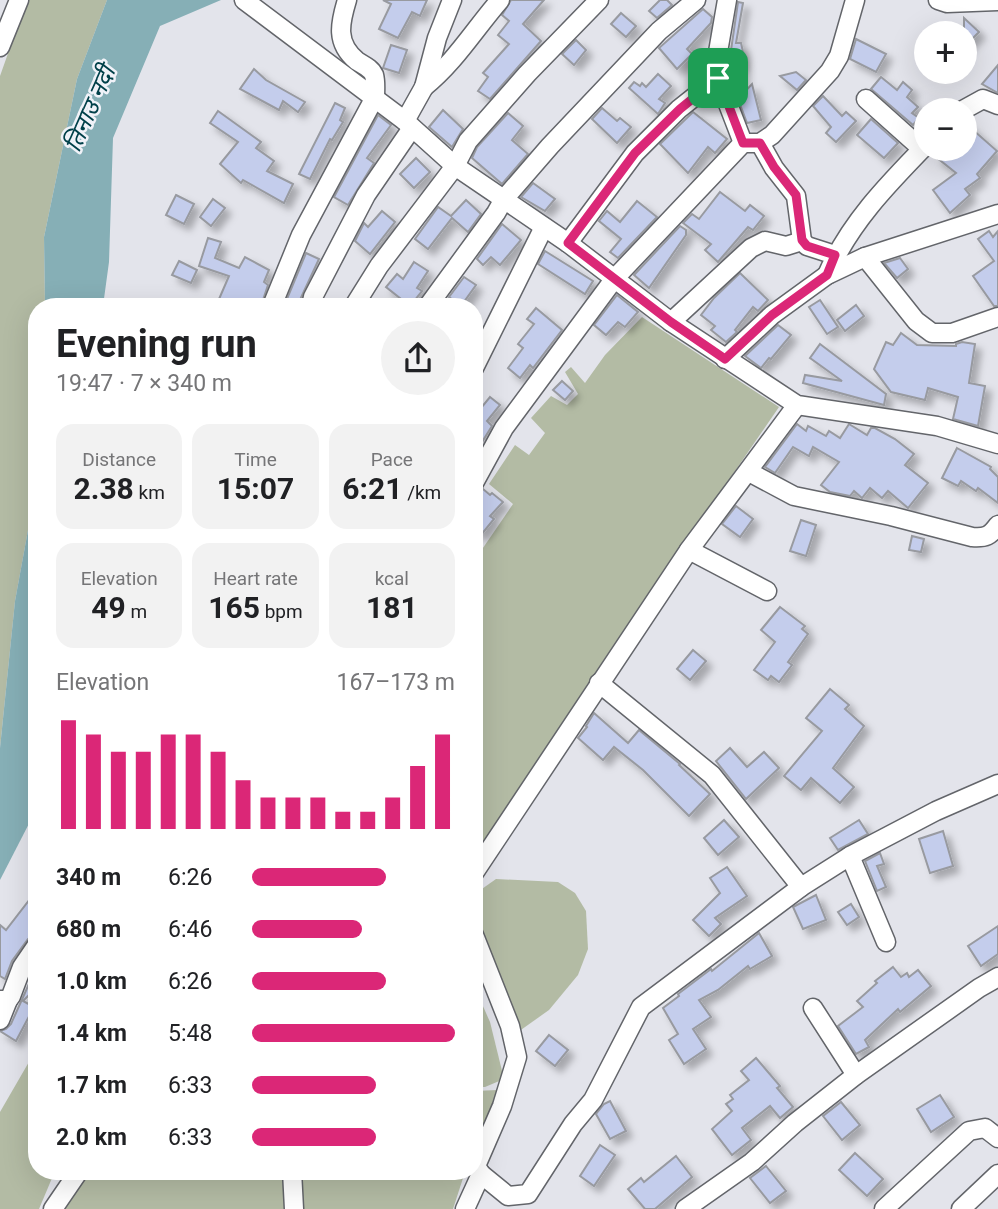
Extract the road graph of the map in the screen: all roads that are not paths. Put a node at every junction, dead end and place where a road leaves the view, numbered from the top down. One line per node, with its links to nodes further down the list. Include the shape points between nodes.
1 (19, 0): 12 (street)
2 (243, 0): 15 (street)
3 (347, 0): 15 (street, via 339,25 354,59 372,71)
4 (452, 0): 14 (street)
5 (500, 0): 14 (street, via 457,57)
6 (599, 0): 23 (street, via 468,141)
7 (696, 0): 24 (street, via 659,31)
8 (727, 0): 13 (street)
9 (855, 0): 21 (street, via 839,56 830,71 789,118)
10 (938, 0): 11 (street)
11 (998, 1)
12 (0, 47)
13 (718, 78): 21 (street); 28 (street, via 635,153)
14 (424, 87): 19 (street)
15 (375, 97): 19 (street); 33 (street, via 301,235)
16 (866, 99): 20 (street)
17 (977, 102): 18 (street, via 982,99)
18 (998, 105)
19 (408, 124): 23 (street); 34 (street)
20 (914, 139)
21 (751, 143): 27 (street, via 796,195); 32 (street)
22 (914, 158): 29 (street, via 851,228)
23 (455, 166): 24 (street); 35 (street)
24 (504, 199): 26 (street); 36 (street)
25 (998, 214): 30 (street)
26 (544, 227): 28 (street); 39 (street)
27 (802, 240): 29 (street); 38 (street, via 786,246 765,241 751,248)
28 (568, 243): 32 (street)
29 (835, 255): 31 (street)
30 (865, 257): 31 (street); 37 (street, via 916,321 932,333 952,333)
31 (827, 275): 40 (street, via 772,315)
32 (615, 278): 38 (street); 43 (street, via 504,428)
33 (275, 298)
34 (313, 298)
35 (359, 298)
36 (434, 298)
37 (998, 317)
38 (671, 322): 40 (street)
39 (483, 350)
40 (725, 359): 41 (street)
41 (797, 405): 42 (street, via 937,426); 44 (street)
42 (998, 444)
43 (483, 466)
44 (749, 472): 45 (street, via 794,496 972,537 985,538); 46 (street)
45 (998, 525)
46 (690, 550): 47 (street); 48 (street)
47 (767, 591)
48 (599, 683): 51 (street); 52 (street, via 712,775)
49 (998, 784): 50 (street)
50 (850, 856): 52 (street); 53 (street)
51 (483, 859)
52 (801, 887): 63 (street, via 641,1007 593,1100 528,1194 508,1196)
53 (886, 942)
54 (28, 958): 57 (street)
55 (483, 958): 62 (street, via 517,1057)
56 (998, 978): 60 (street)
57 (4, 1000): 59 (street)
58 (813, 1008): 60 (street)
59 (0, 1020)
60 (856, 1075): 71 (street, via 752,1161)
61 (998, 1138): 72 (street, via 985,1128 969,1131)
62 (483, 1153)
63 (483, 1173)
64 (998, 1174): 73 (street)
65 (73, 1180): 68 (street)
66 (292, 1180): 69 (street)
67 (473, 1180): 70 (street)
68 (53, 1209)
69 (294, 1209)
70 (465, 1209)
71 (685, 1209)
72 (884, 1209)
73 (961, 1209)

